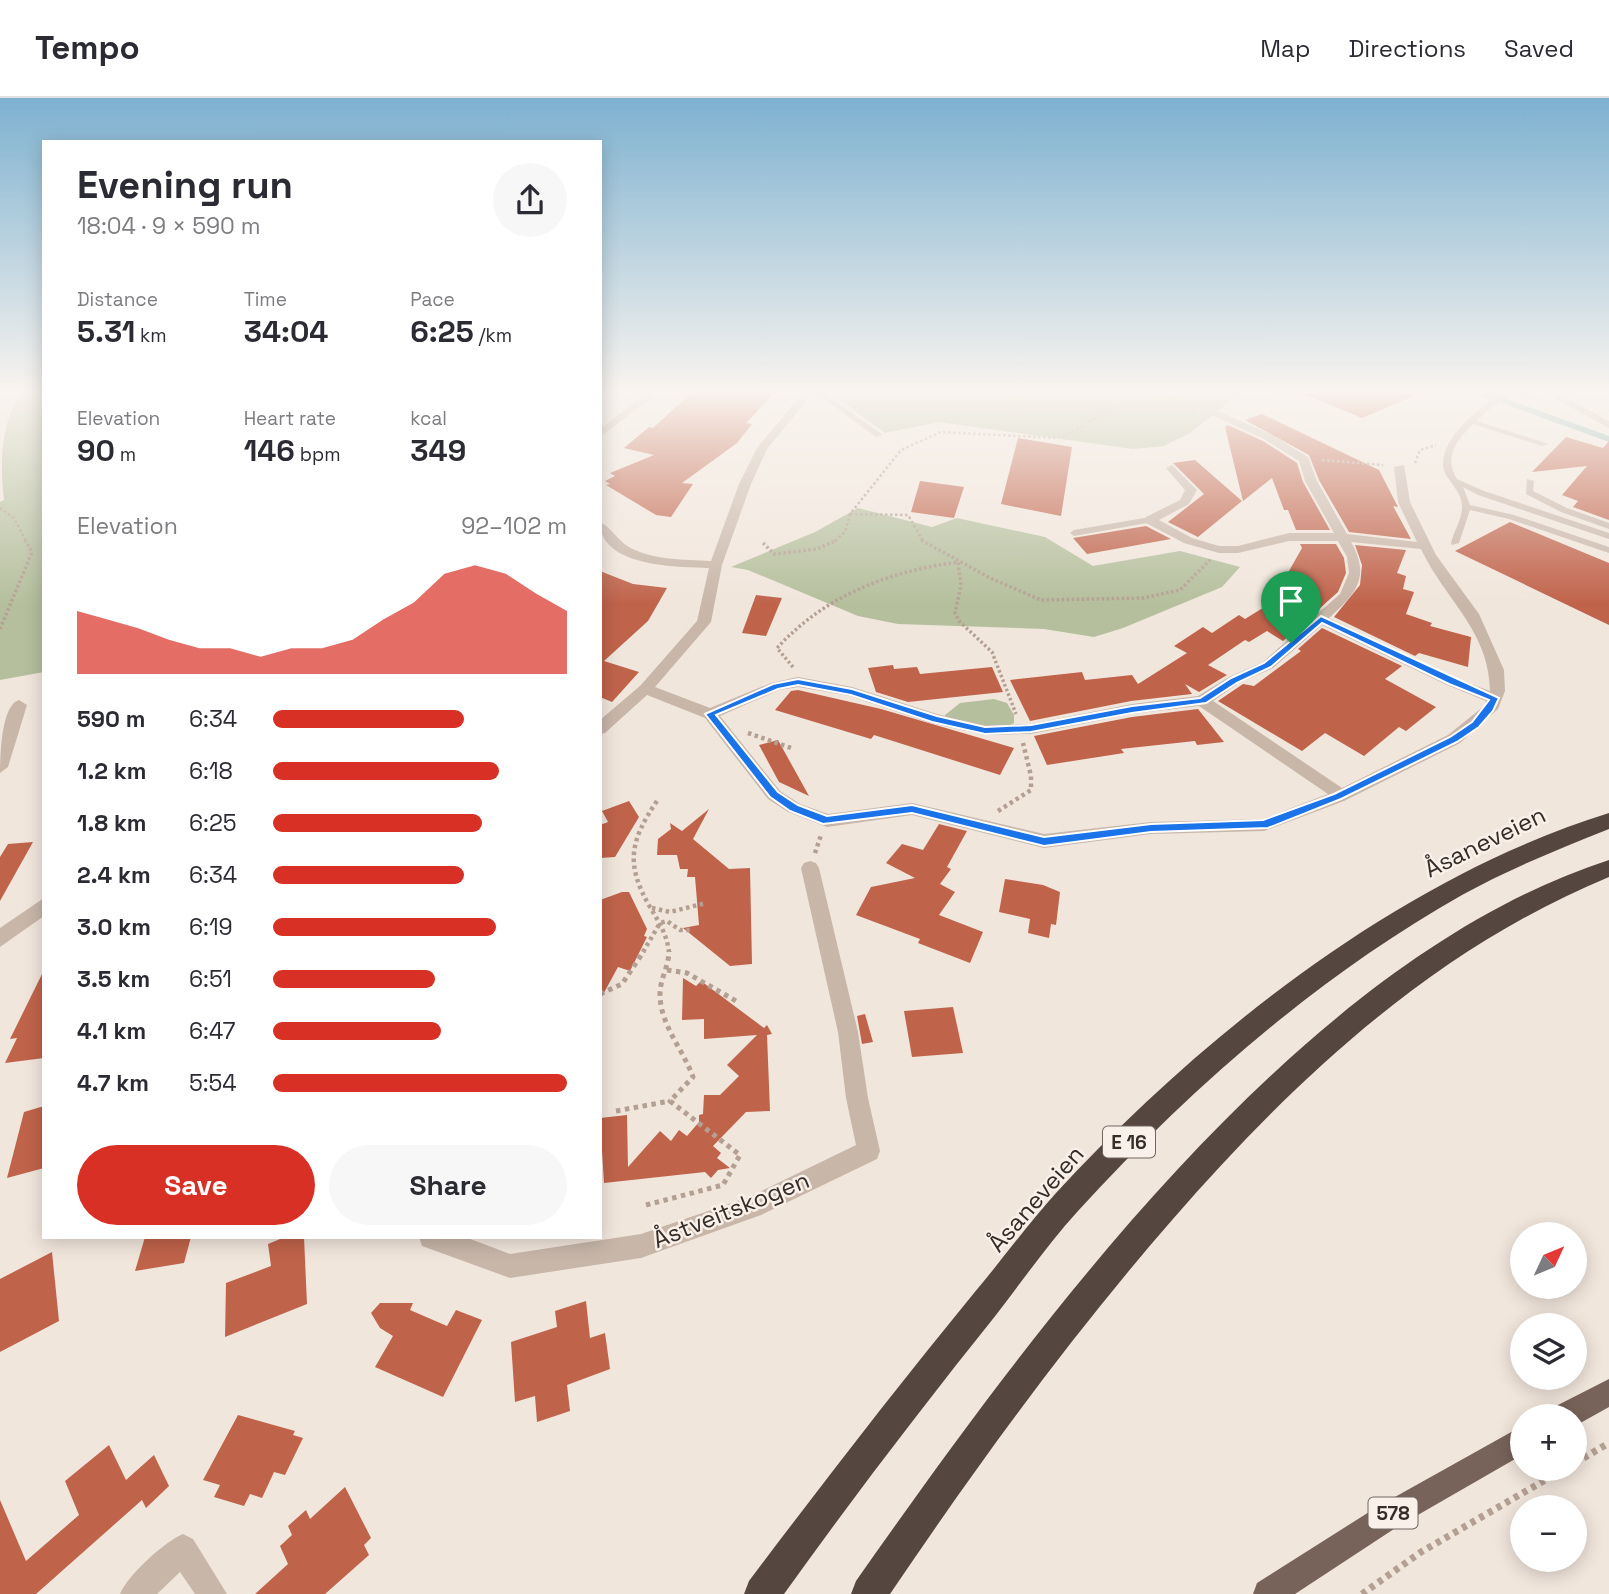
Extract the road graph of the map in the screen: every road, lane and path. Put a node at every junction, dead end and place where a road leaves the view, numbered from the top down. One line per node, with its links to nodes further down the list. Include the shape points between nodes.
1 (755, 464): 26 (street)
2 (890, 464): 13 (path)
3 (1306, 464): 19 (street, via 1311,481)
4 (1366, 464): 7 (path)
5 (1415, 464): 7 (path, via 1413,469)
6 (1447, 464): 9 (lane)
7 (1400, 467): 22 (street, via 1404,502)
8 (1171, 468): 14 (street, via 1191,490 1185,502)
9 (1457, 481): 11 (lane); 18 (lane)
10 (1530, 481): 15 (lane, via 1529,492 1544,501)
11 (1466, 507): 21 (lane); 24 (lane)
12 (0, 508): 28 (path, via 14,518 32,552)
13 (850, 514): 20 (path, via 845,532 826,546 774,554); 25 (path, via 908,515 921,540)
14 (1150, 520): 17 (lane); 23 (street, via 1168,532)
15 (1609, 526)
16 (602, 528): 26 (street, via 619,548 637,558)
17 (1074, 533)
18 (1609, 536)
19 (1347, 540): 22 (street); 23 (street, via 1299,536); 27 (street, via 1355,573 1346,596)
20 (763, 543)
21 (1455, 543)
22 (1426, 546): 31 (street, via 1488,643 1497,670)
23 (1220, 549): 25 (path, via 1180,590 1119,599 1041,600)
24 (1609, 550)
25 (958, 562): 29 (path, via 863,584 802,620 777,648 797,671); 37 (path, via 961,585 955,613 992,652)
26 (716, 565): 30 (street, via 704,622)
27 (1321, 619): 31 (street); 32 (street, via 1268,665)
28 (0, 629)
29 (798, 682): 34 (street, via 776,686); 37 (street, via 852,692 985,730)
30 (645, 689): 34 (street); 35 (street)
31 (1494, 698): 40 (street, via 1490,709 1454,739)
32 (1202, 701): 37 (street); 40 (street)
33 (19, 705): 39 (street)
34 (710, 714): 36 (street)
35 (602, 727)
36 (723, 727): 38 (path); 42 (street, via 774,794)
37 (1021, 729): 44 (path, via 1034,777 1029,792)
38 (794, 749)
39 (0, 767)
40 (1341, 795): 44 (street, via 1264,825 1151,828 1044,841)
41 (657, 801): 49 (path, via 631,845 632,869)
42 (827, 821): 44 (street, via 912,809); 45 (path)
43 (1609, 821): 68 (highway, Åsaneveien / E 16, via 1490,869 1390,925 1274,1009 1177,1094 1067,1203 860,1459)
44 (977, 825)
45 (810, 867): 59 (street, Åstveitskogen, via 848,1032 869,1151 753,1207 641,1246 510,1266)
46 (1609, 868): 69 (highway, via 1531,901 1452,948 1369,1007 1244,1118 1101,1277 1018,1382)
47 (706, 903): 49 (path, via 670,912)
48 (42, 907): 52 (street)
49 (652, 908): 50 (path)
50 (660, 923): 51 (path, via 667,921 680,930); 53 (path, via 669,952); 54 (path, via 628,978)
51 (690, 930)
52 (0, 939)
53 (667, 970): 55 (path, via 687,973); 56 (path, via 659,992 662,1019 687,1059 692,1077)
54 (602, 994)
55 (736, 1001)
56 (670, 1101): 57 (path); 58 (path, via 740,1155 723,1185)
57 (617, 1111)
58 (646, 1205)
59 (436, 1239)
60 (1609, 1392): 61 (main road)
61 (1587, 1404)
62 (1609, 1443): 64 (path)
63 (1510, 1447): 70 (main road, 578, via 1387,1517)
64 (1587, 1456)
65 (1544, 1481): 71 (path, via 1421,1552)
66 (135, 1594): 67 (street, via 183,1549)
67 (212, 1594)
68 (762, 1594)
69 (869, 1594)
70 (1268, 1594)
71 (1362, 1594)

